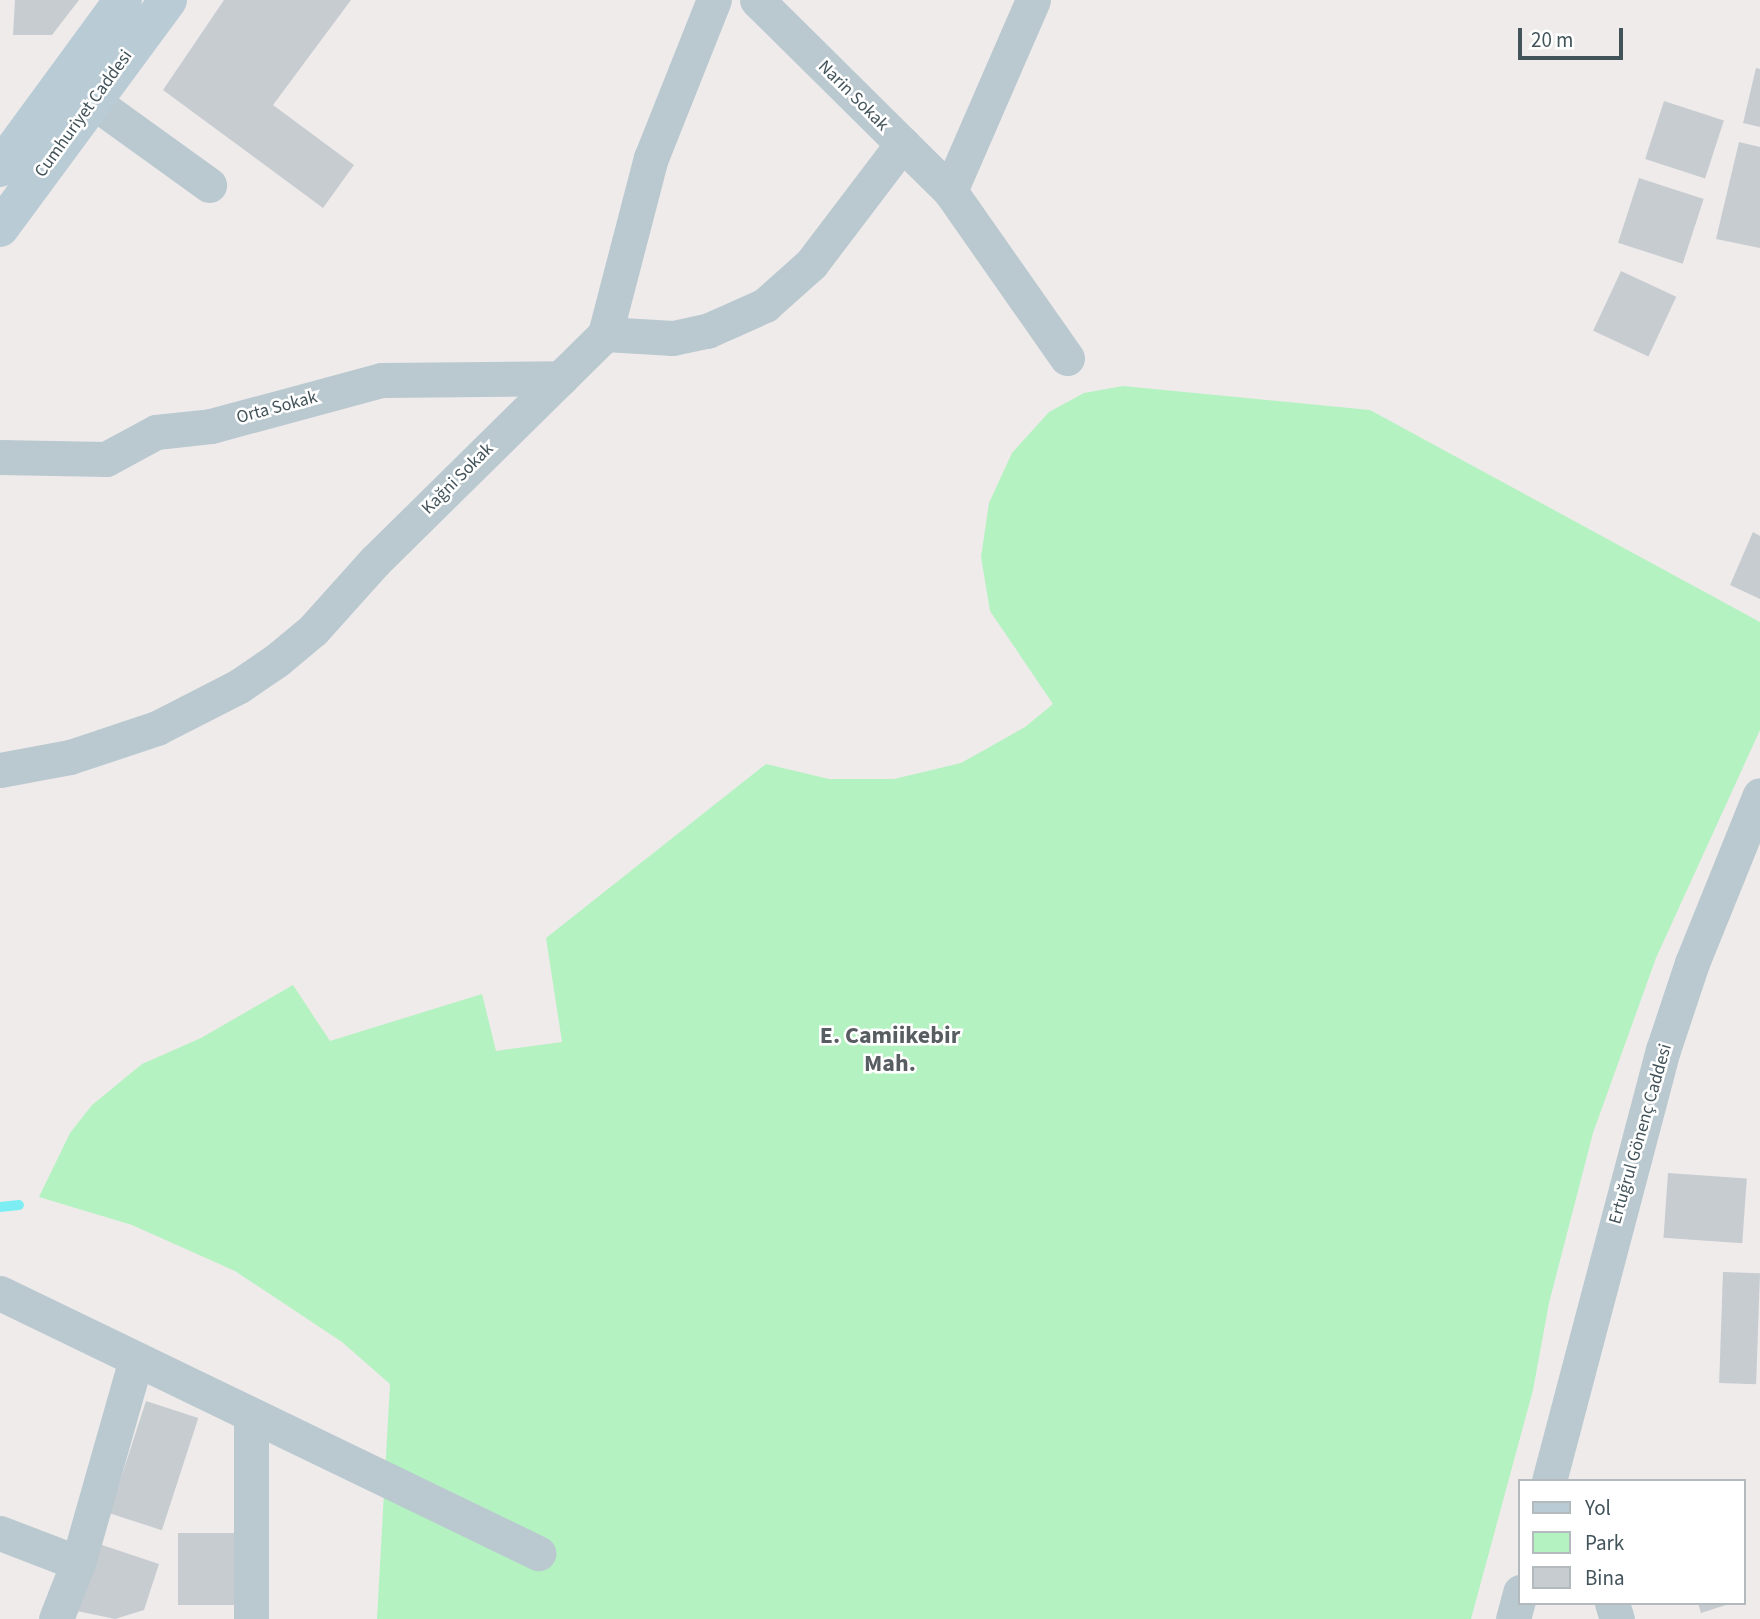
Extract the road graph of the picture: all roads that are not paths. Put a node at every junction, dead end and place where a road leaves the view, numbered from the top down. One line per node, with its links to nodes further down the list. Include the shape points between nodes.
1 (122, 0): 8 (main road, Cumhuriyet Caddesi)
2 (168, 0): 6 (main road, Cumhuriyet Caddesi)
3 (715, 0): 12 (street, via 651,158)
4 (757, 0): 7 (street, Narin Sokak)
5 (1033, 0): 10 (street)
6 (94, 102): 9 (street); 11 (main road, Cumhuriyet Caddesi)
7 (902, 144): 10 (street, Narin Sokak); 12 (street, via 811,264 765,305 706,331 673,338)
8 (0, 169)
9 (209, 185)
10 (950, 191): 13 (street, Narin Sokak)
11 (0, 229)
12 (605, 334): 14 (street, Kağni Sokak)
13 (1067, 358)
14 (561, 378): 15 (street, Orta Sokak, via 382,380 211,426 156,432 106,459); 16 (street, Kağni Sokak, via 375,561 313,630 277,660 239,686 157,728 70,757)
15 (0, 457)
16 (0, 770)
17 (1760, 795): 21 (street, Ertuğrul Gönenç Caddesi, via 1663,1050)
18 (0, 1293): 19 (street)
19 (135, 1359): 20 (street); 26 (street)
20 (251, 1415): 25 (street); 29 (street)
21 (1559, 1442): 22 (street, Ertuğrul Gönenç Caddesi); 23 (street)
22 (1550, 1479)
23 (1573, 1479)
24 (0, 1533): 26 (street)
25 (538, 1553)
26 (78, 1563): 28 (street)
27 (1518, 1600): 30 (street)
28 (56, 1619)
29 (251, 1619)
30 (1513, 1619)

